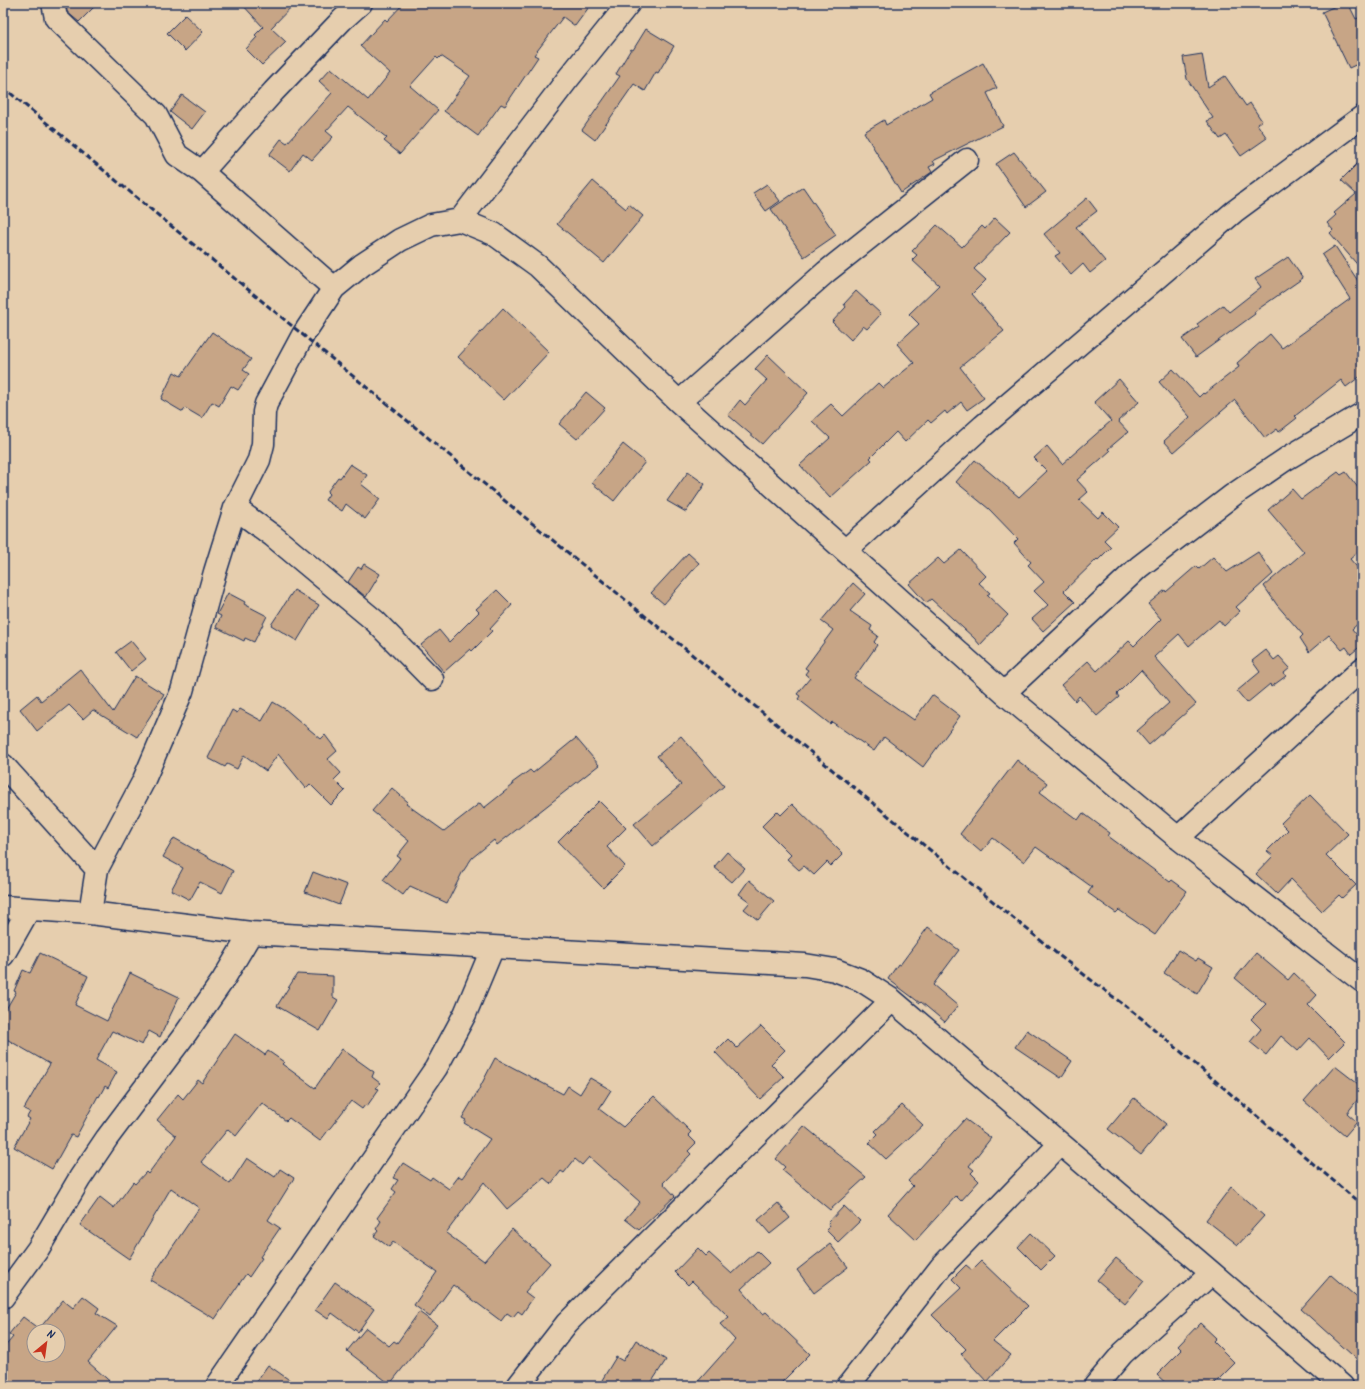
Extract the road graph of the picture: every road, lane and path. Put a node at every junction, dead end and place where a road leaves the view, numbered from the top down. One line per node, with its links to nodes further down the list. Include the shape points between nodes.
1 (53, 3): 6 (street, via 56,18 156,115 178,154)
2 (361, 3): 6 (street, via 274,91)
3 (629, 3): 7 (street)
4 (1362, 117): 12 (street, via 1235,211 983,426)
5 (967, 160): 9 (street, via 826,272)
6 (202, 172): 8 (street)
7 (460, 220): 8 (street, via 431,225 400,240 362,265); 9 (street, via 494,234 538,266)
8 (334, 288): 11 (street, via 303,335 266,404 259,460)
9 (679, 402): 12 (street)
10 (1362, 414): 15 (street, via 1286,459 1233,495 1139,567)
11 (235, 508): 14 (street, via 273,536 375,621); 18 (street, via 182,691 143,782)
12 (846, 550): 15 (street)
13 (1362, 669): 17 (street)
14 (432, 679)
15 (1004, 693): 17 (street)
16 (3, 764): 18 (street)
17 (1178, 838): 25 (street)
18 (97, 868): 21 (street)
19 (3, 907): 20 (street)
20 (29, 909): 21 (street); 24 (street)
21 (90, 913): 22 (street)
22 (251, 933): 23 (street); 29 (street, via 223,980 107,1138 38,1249)
23 (493, 947): 26 (street, via 805,965 835,970 861,980); 30 (street, via 465,1014 436,1068)
24 (3, 956)
25 (1362, 981)
26 (892, 1000): 27 (street); 31 (street, via 572,1318)
27 (1060, 1144): 28 (street); 32 (street, via 940,1267)
28 (1212, 1273): 33 (street, via 1123,1353); 34 (street)
29 (3, 1297)
30 (217, 1386)
31 (518, 1386)
32 (848, 1386)
33 (1094, 1386)
34 (1342, 1386)

